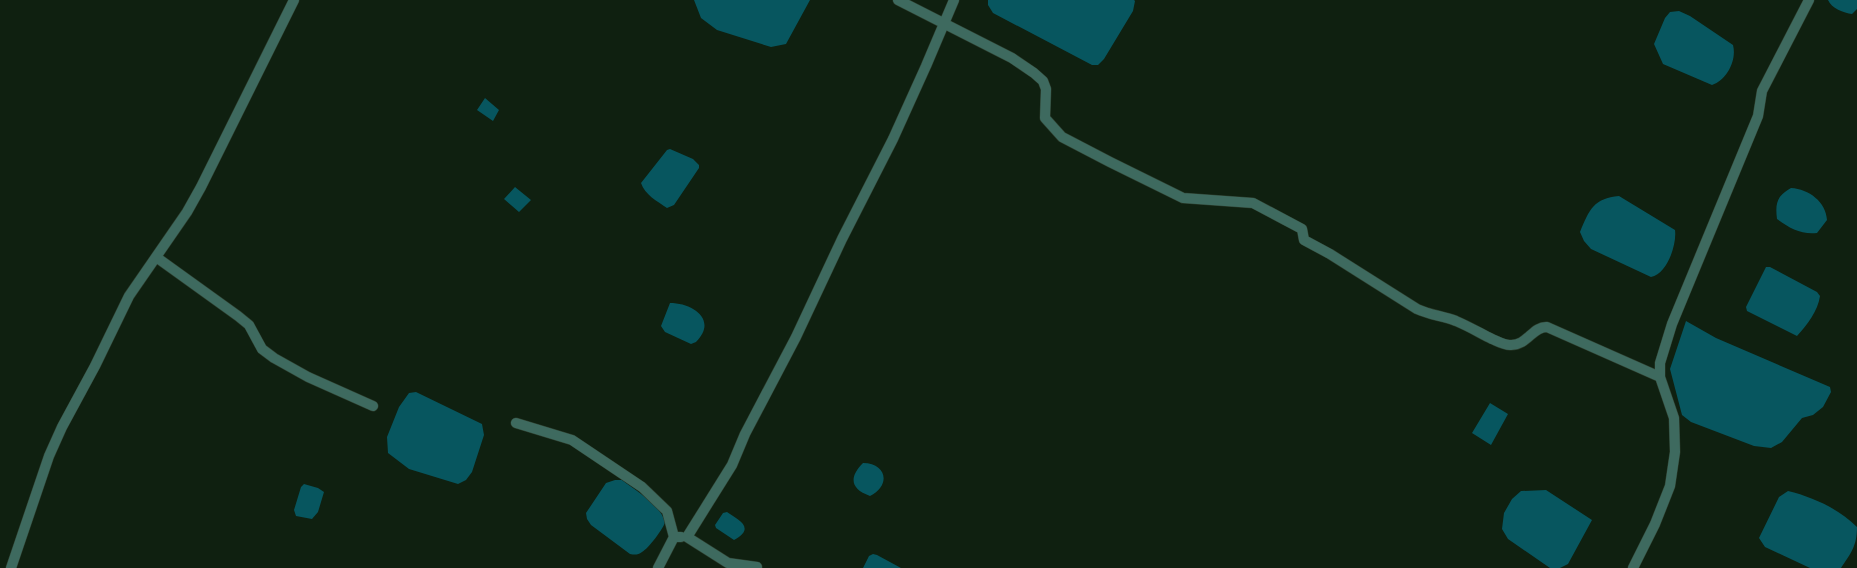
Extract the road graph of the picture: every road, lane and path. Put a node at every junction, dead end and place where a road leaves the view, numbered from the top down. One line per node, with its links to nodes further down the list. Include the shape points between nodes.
1 (294, 0): 6 (street, via 201,187)
2 (898, 0): 5 (street)
3 (954, 0): 5 (street)
4 (1809, 0): 7 (street, via 1762,91 1756,123 1672,324 1660,363)
5 (944, 24): 7 (street, via 1012,58 1043,81 1046,89 1046,118 1062,137 1183,198 1253,203 1302,228 1304,240 1417,309 1455,321 1500,343 1509,346 1518,344 1538,329 1547,327); 11 (street, via 896,131 732,465)
6 (156, 257): 8 (street, via 238,316 248,326 262,349 274,358 308,377); 12 (street, via 129,296 62,427 49,456)
7 (1660, 377): 15 (street, via 1674,418 1675,452 1670,486 1656,524)
8 (373, 406)
9 (516, 423): 10 (street, via 572,440 642,487 667,511)
10 (674, 537): 11 (street); 14 (street)
11 (687, 537): 13 (street, via 728,564)
12 (14, 567)
13 (758, 567)
14 (658, 568)
15 (1633, 568)

